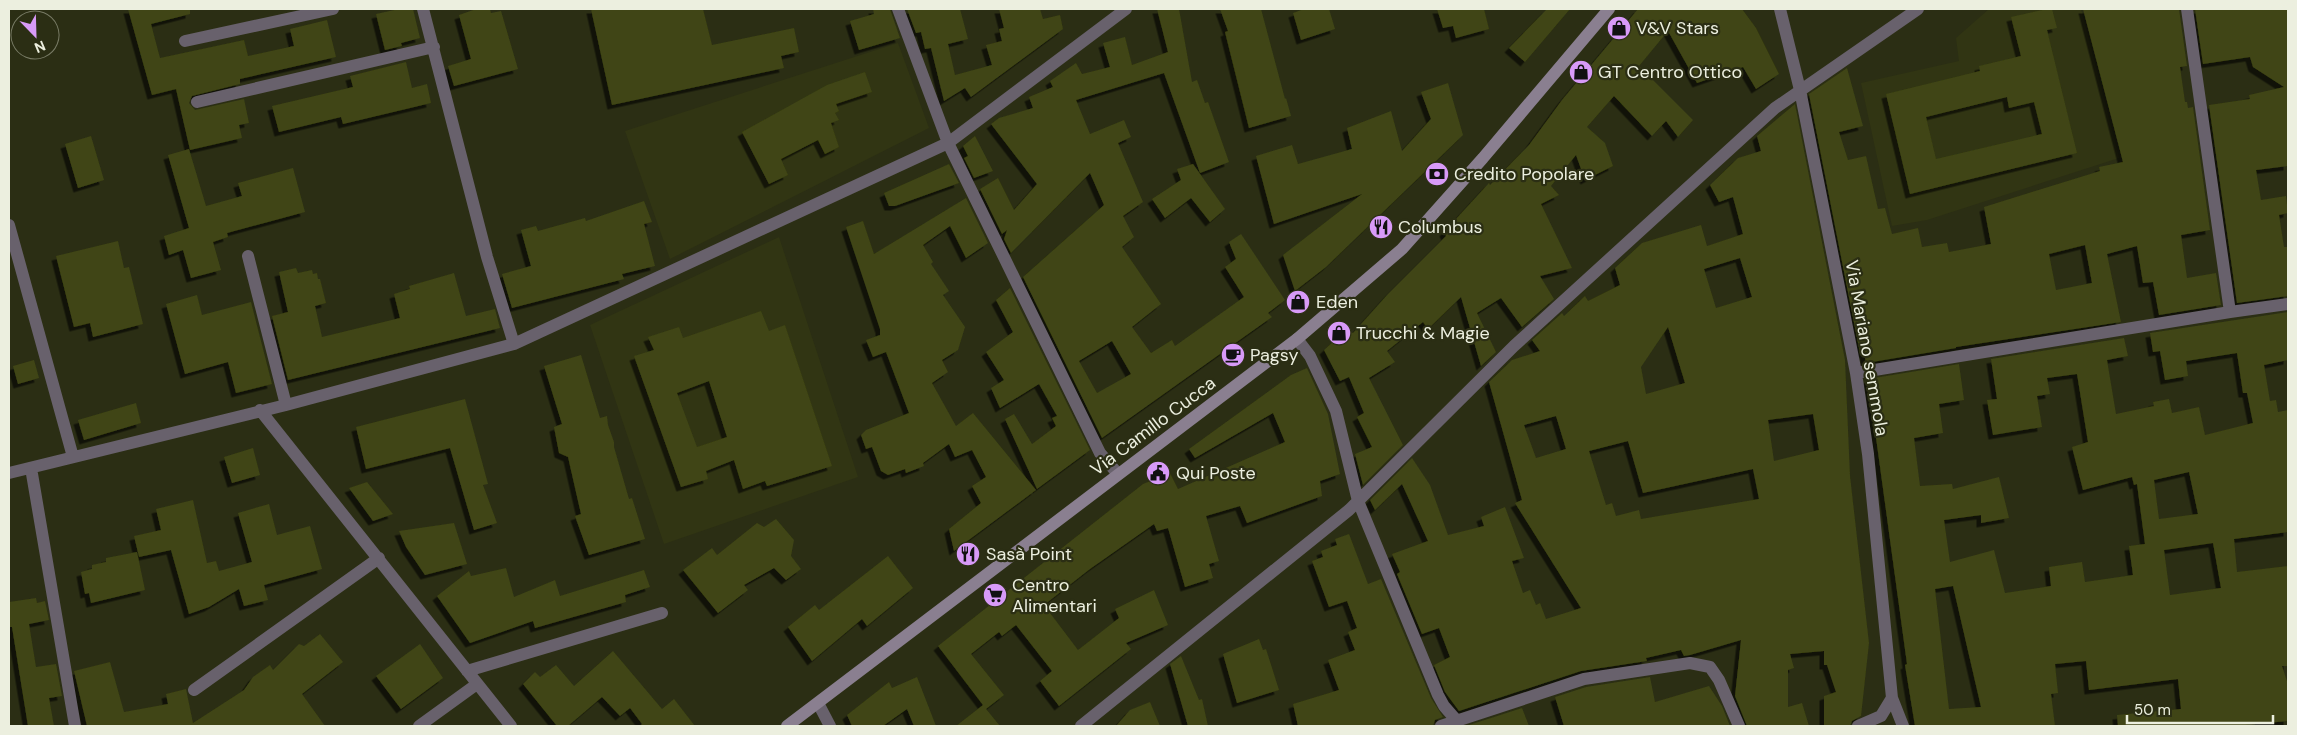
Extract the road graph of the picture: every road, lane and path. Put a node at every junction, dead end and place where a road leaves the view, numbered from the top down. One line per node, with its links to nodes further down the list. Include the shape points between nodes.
1 (333, 9): 9 (street)
2 (423, 9): 10 (street)
3 (898, 9): 13 (street)
4 (1126, 9): 13 (street)
5 (1609, 9): 18 (street, Via Camillo Cucca, via 1402,249)
6 (1780, 9): 11 (street, Via Mariano semmola)
7 (1918, 9): 11 (street)
8 (2188, 9): 17 (street)
9 (185, 41)
10 (434, 47): 12 (street); 19 (street, via 487,256)
11 (1800, 90): 20 (street, Via Mariano semmola); 27 (street, via 1775,108 1514,346)
12 (197, 102)
13 (948, 143): 19 (street); 26 (street, via 1100,453)
14 (9, 225): 23 (street)
15 (248, 256): 21 (street)
16 (2288, 304): 17 (street)
17 (2230, 312): 20 (street)
18 (1297, 339): 26 (street, Via Camillo Cucca); 27 (street, via 1314,363 1336,411)
19 (514, 344): 21 (street)
20 (1856, 373): 33 (street, Via Mariano semmola, via 1868,454)
21 (286, 404): 22 (street)
22 (260, 410): 23 (street); 28 (street)
23 (73, 458): 24 (street)
24 (31, 468): 25 (street); 36 (street)
25 (9, 474)
26 (1118, 474): 34 (street, Via Camillo Cucca)
27 (1358, 501): 35 (street, via 1438,695); 41 (street)
28 (379, 558): 30 (street); 32 (street)
29 (662, 613): 30 (street)
30 (467, 671): 31 (street)
31 (477, 684): 37 (street); 38 (street)
32 (194, 690)
33 (1892, 698): 44 (street, via 1881,716); 45 (street, Via Mariano semmola)
34 (818, 703): 39 (street, Via Camillo Cucca); 40 (street)
35 (1457, 721): 42 (street); 43 (street, via 1584,679 1690,663 1710,667 1720,680)
36 (75, 726)
37 (419, 726)
38 (511, 726)
39 (788, 726)
40 (830, 726)
41 (1080, 726)
42 (1441, 726)
43 (1739, 726)
44 (1858, 726)
45 (1902, 726)

